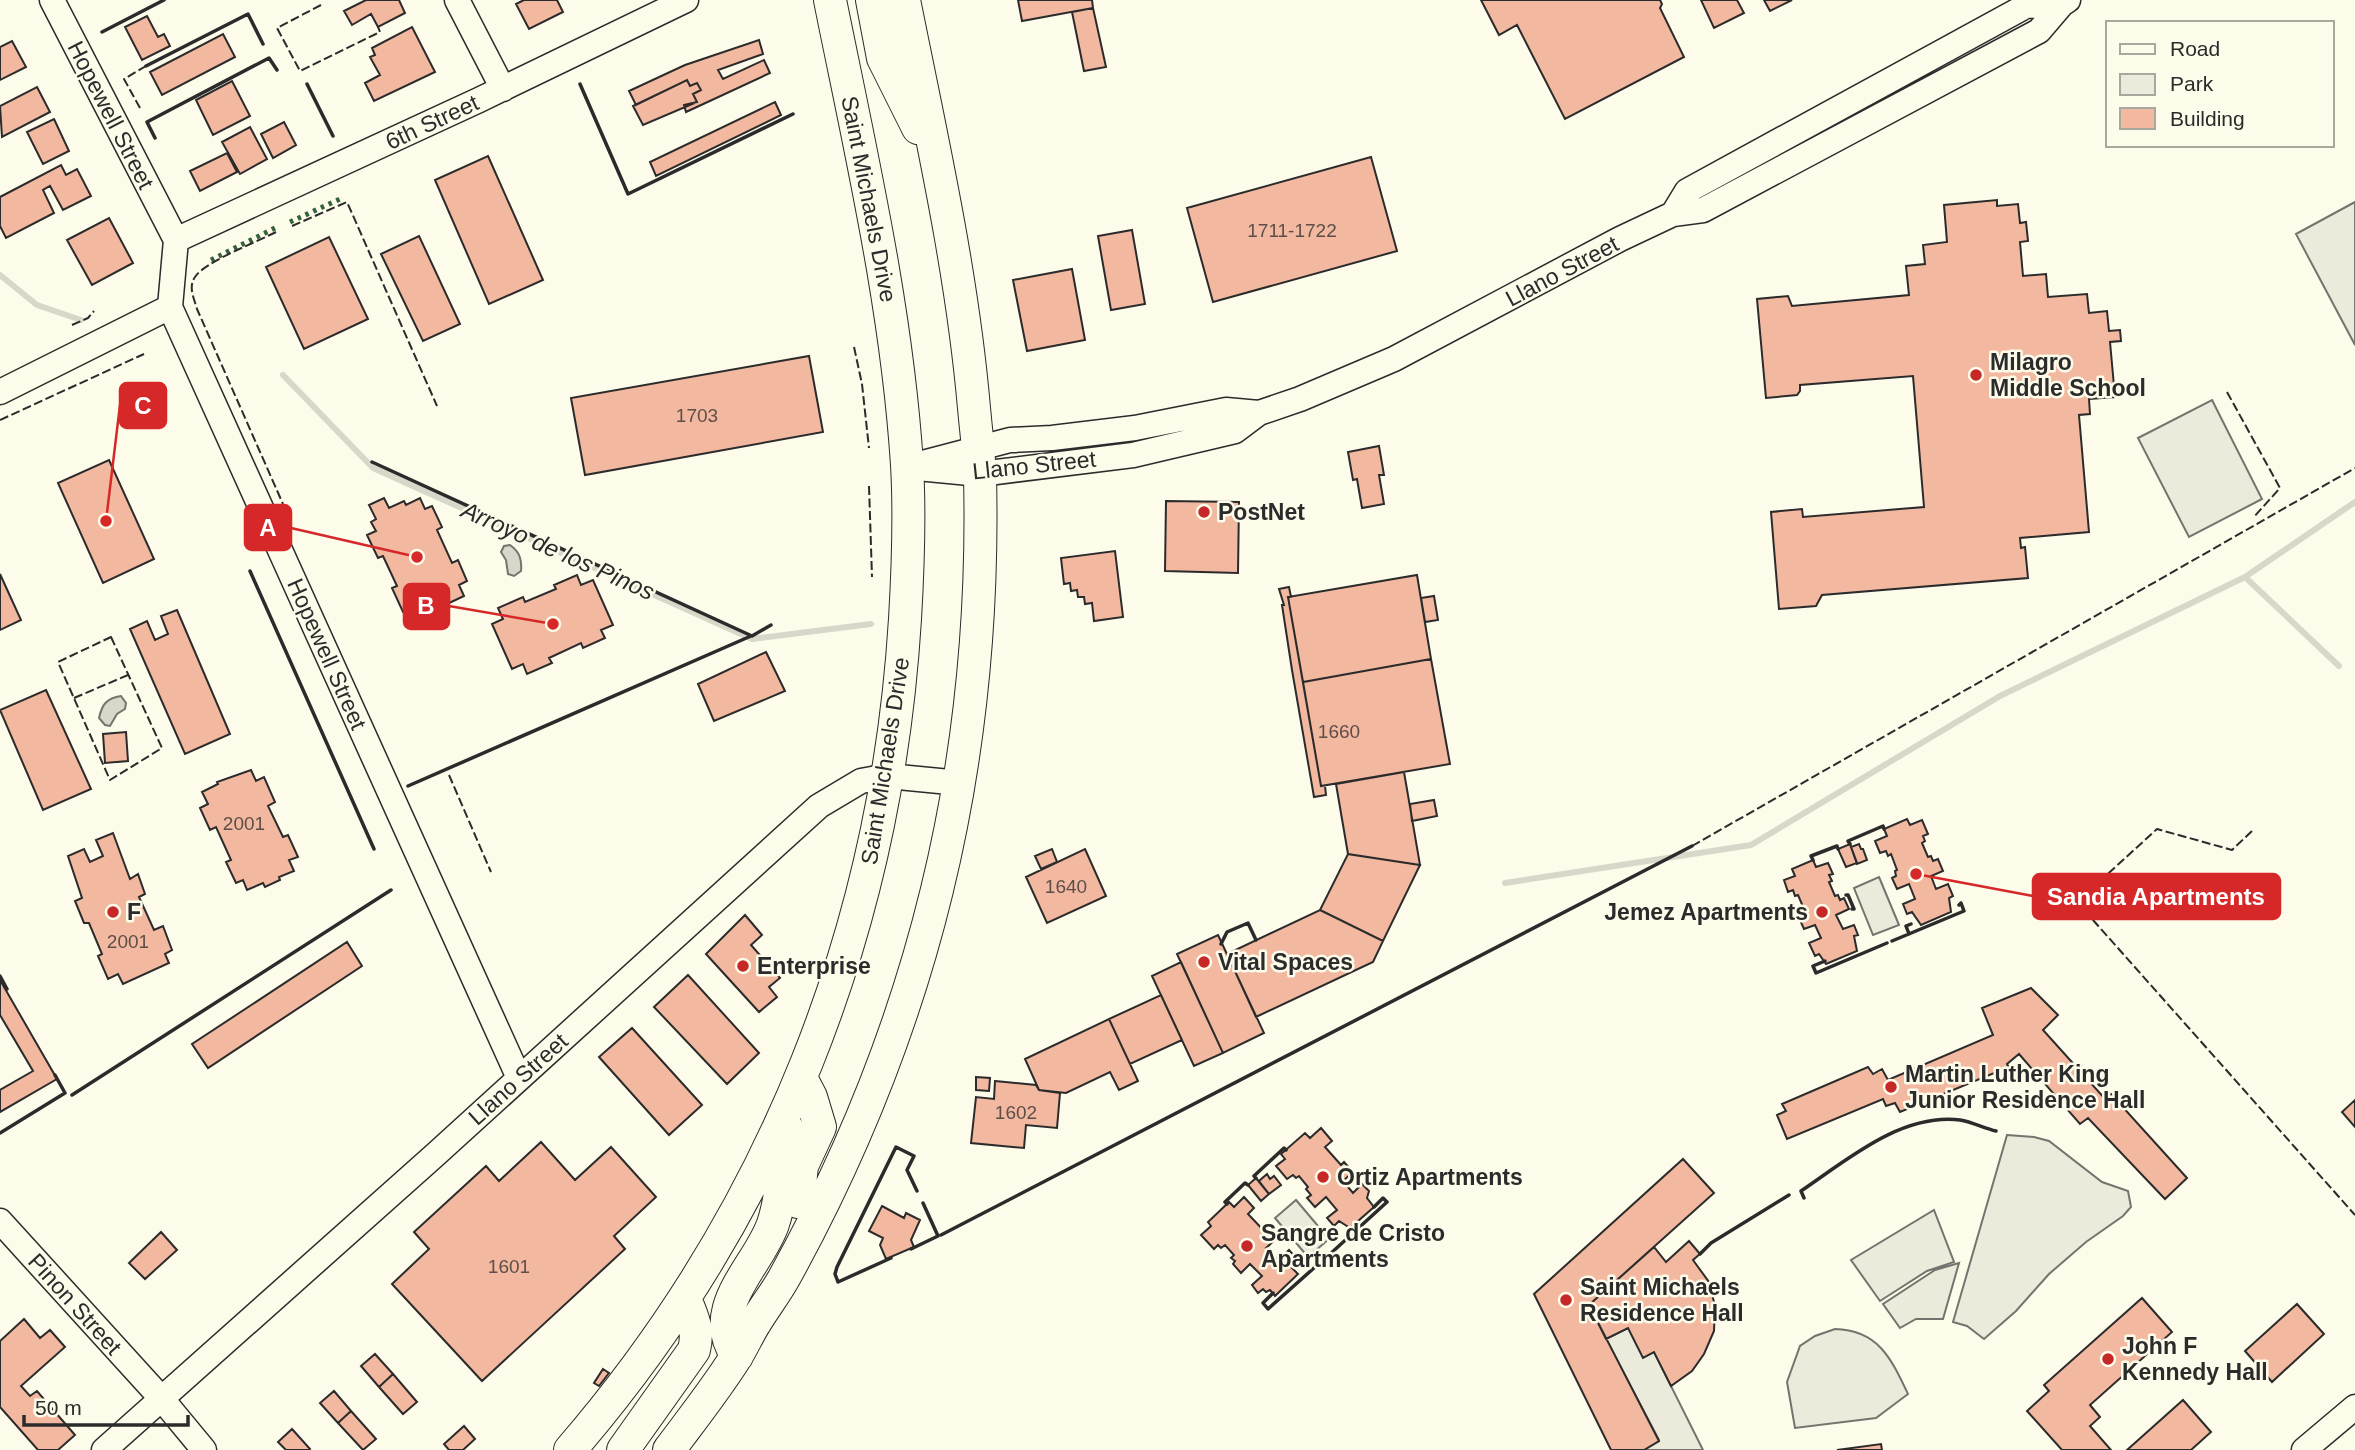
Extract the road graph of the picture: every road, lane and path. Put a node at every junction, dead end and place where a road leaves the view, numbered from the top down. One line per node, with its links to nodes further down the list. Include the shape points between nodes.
1 (52, 0): 13 (street, Hopewell Street)
2 (457, 0): 8 (street)
3 (686, 0): 8 (street, 6th Street)
4 (830, 0): 17 (main road, Saint Michaels Drive, via 890,312)
5 (872, 0): 11 (main road, via 883,58)
6 (904, 0): 11 (main road)
7 (2065, 2): 9 (street, Llano Street, via 2026,6); 10 (street, Llano Street, via 2039,31)
8 (503, 89): 13 (street, 6th Street)
9 (1852, 102): 10 (street); 12 (street, Llano Street, via 1687,191)
10 (1869, 132): 12 (street, Llano Street, via 1703,210)
11 (937, 166): 16 (main road, via 957,265)
12 (1674, 214): 16 (street, Llano Street, via 1394,359 1300,399 1259,413 1226,410 1135,428 1010,440)
13 (176, 240): 14 (street, Hopewell Street)
14 (170, 307): 15 (street); 20 (street, Hopewell Street)
15 (0, 392)
16 (979, 461): 17 (street, Llano Street); 19 (main road, via 978,619)
17 (907, 467): 18 (main road, Saint Michaels Drive, via 901,684)
18 (888, 776): 19 (street, Llano Street); 20 (street, Llano Street, via 860,781 819,806); 21 (main road, Saint Michaels Drive, via 858,915)
19 (960, 783): 23 (main road, via 923,949 898,1027 863,1119)
20 (519, 1078): 26 (street, Llano Street)
21 (795, 1092): 23 (main road, via 811,1097 820,1127 802,1166); 24 (main road, Saint Michaels Drive, via 718,1246); 25 (main road, via 772,1226 741,1280 727,1316 729,1345)
22 (0, 1221): 26 (street, Pinon Street)
23 (782, 1281): 25 (main road)
24 (685, 1299): 27 (main road, Saint Michaels Drive); 33 (main road, via 697,1334 694,1350)
25 (737, 1356): 34 (main road)
26 (161, 1398): 29 (street, Llano Street); 30 (street, Pinon Street)
27 (615, 1398): 31 (main road, Saint Michaels Drive); 32 (main road)
28 (2355, 1407): 35 (street)
29 (104, 1450)
30 (204, 1450)
31 (570, 1450)
32 (592, 1450)
33 (623, 1450)
34 (669, 1450)
35 (2304, 1450)

